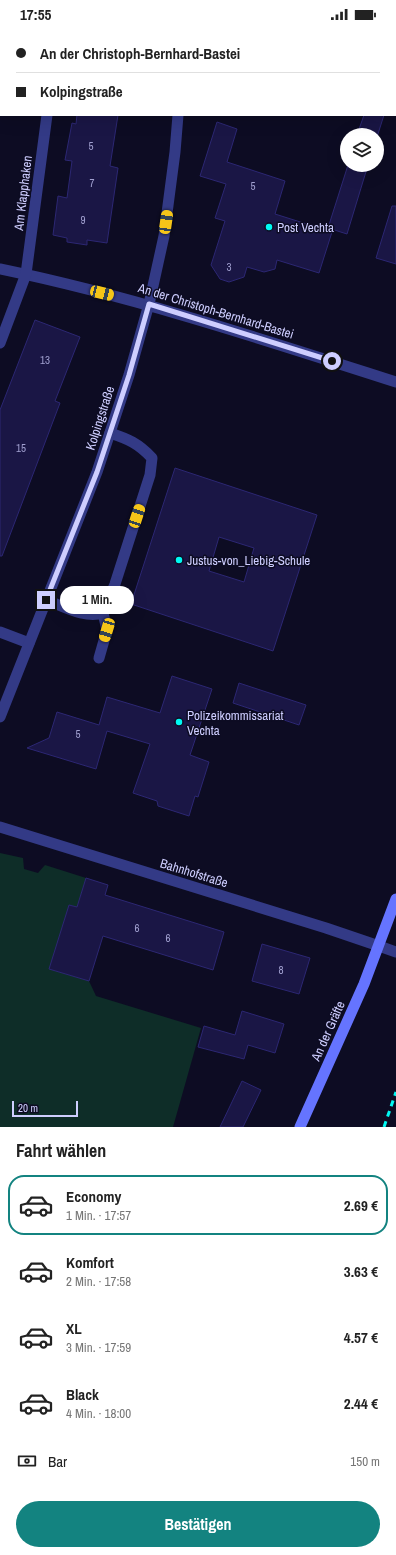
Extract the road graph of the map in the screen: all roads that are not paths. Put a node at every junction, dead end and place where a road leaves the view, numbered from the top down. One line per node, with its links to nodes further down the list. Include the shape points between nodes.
1 (46, 116): 4 (street, Am Klapphaken)
2 (178, 116): 5 (street, Kolpingstraße, via 164,236)
3 (0, 269): 4 (street)
4 (26, 274): 5 (street, An der Christoph-Bernhard-Bastei); 6 (street, Am Klapphaken)
5 (149, 304): 7 (street, An der Christoph-Bernhard-Bastei); 8 (street, Kolpingstraße)
6 (0, 343)
7 (396, 382)
8 (110, 433): 9 (street, Kolpingstraße); 10 (street, via 132,441 152,458 150,475 115,584)
9 (46, 600): 10 (street, via 86,614); 12 (street, Kolpingstraße)
10 (103, 613): 13 (street, via 107,630)
11 (0, 632): 12 (street)
12 (29, 643): 14 (street, Kolpingstraße)
13 (99, 658)
14 (0, 717)
15 (0, 827): 17 (street, Bahnhofstraße)
16 (396, 899): 17 (main road, An der Gräfte)
17 (379, 946): 18 (street, Bahnhofstraße); 19 (main road, An der Gräfte, via 354,1009)
18 (396, 952)
19 (300, 1127)

